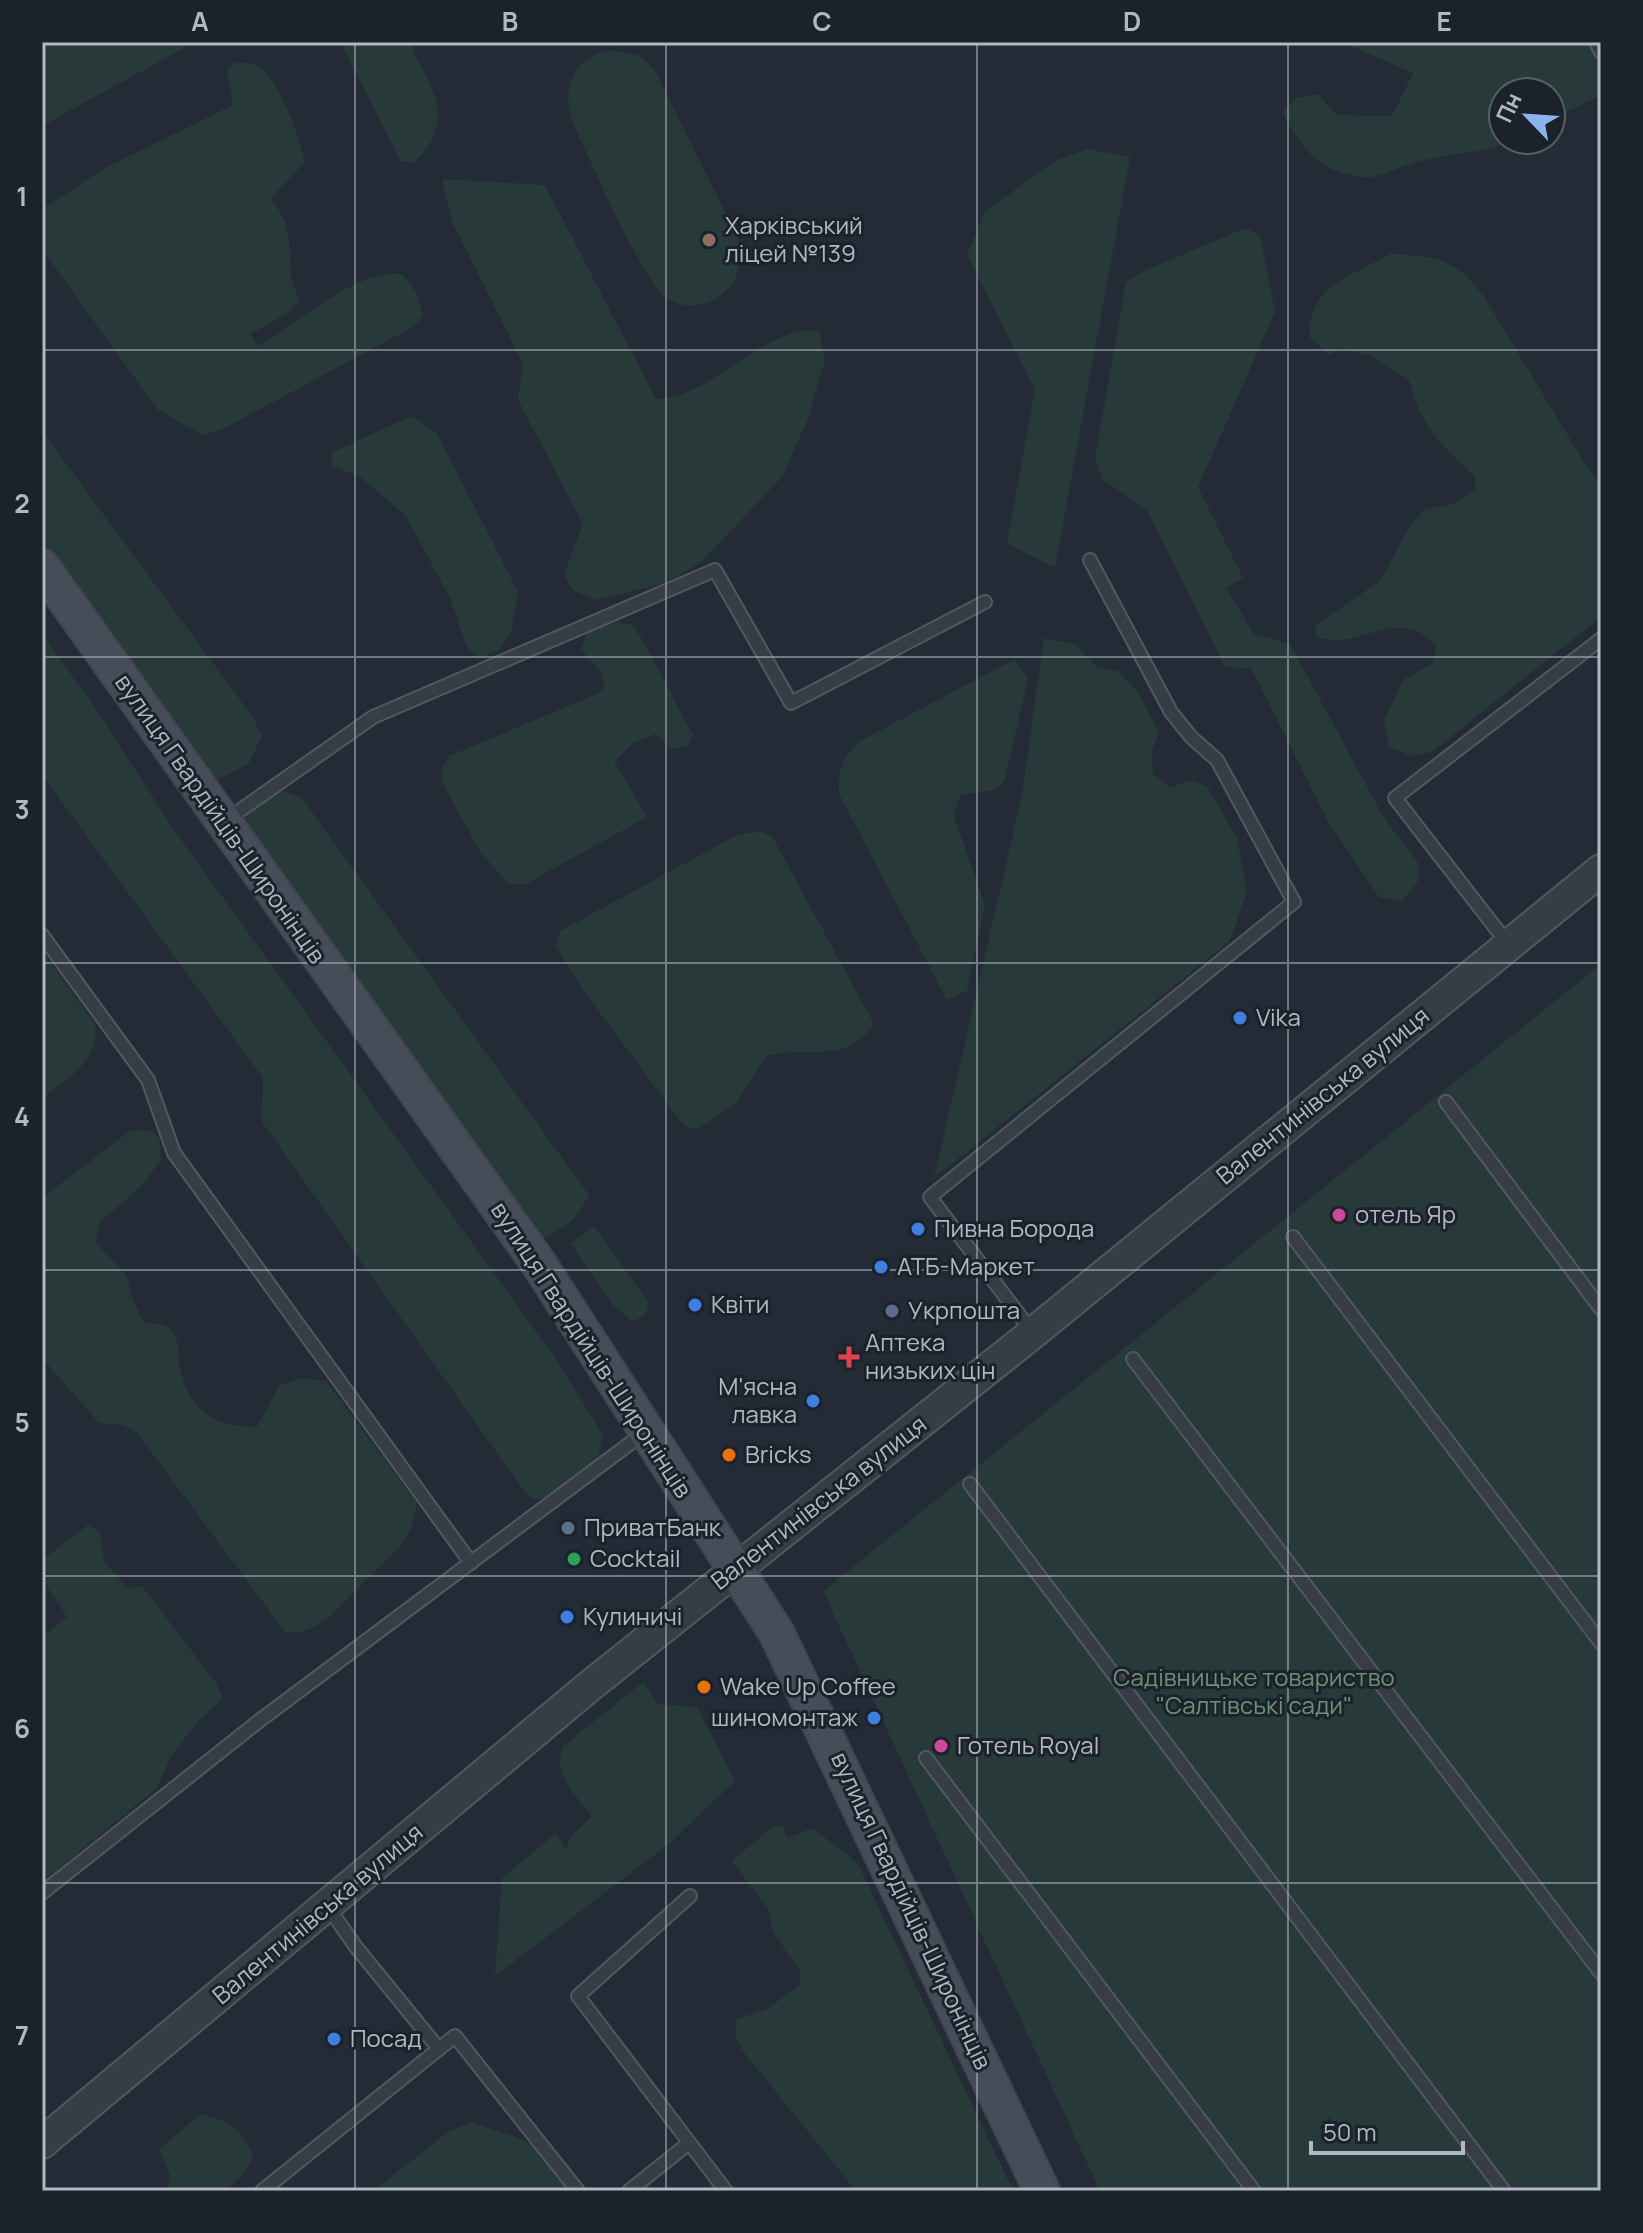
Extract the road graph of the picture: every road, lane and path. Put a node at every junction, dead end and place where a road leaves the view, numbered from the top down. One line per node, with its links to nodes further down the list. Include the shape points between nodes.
1 (1596, 42): 2 (lane)
2 (1601, 52)
3 (1090, 560): 14 (lane, via 1171,712 1217,760 1294,902 930,1197)
4 (42, 567): 7 (main road, вулиця Гвардійців-Широнінців)
5 (985, 602): 7 (lane, via 791,703 715,570 373,717)
6 (1601, 639): 10 (lane, via 1395,798)
7 (222, 823): 16 (main road, вулиця Гвардійців-Широнінців, via 539,1264)
8 (1601, 870): 10 (street, Валентинівська вулиця)
9 (42, 935): 18 (lane, via 148,1080 174,1153)
10 (1508, 945): 14 (street, Валентинівська вулиця)
11 (1446, 1102): 13 (lane)
12 (1293, 1237): 20 (lane)
13 (1601, 1309)
14 (1033, 1333): 19 (street, Валентинівська вулиця)
15 (1133, 1359): 25 (lane)
16 (647, 1431): 18 (lane); 19 (main road, вулиця Гвардійців-Широнінців)
17 (970, 1484): 35 (lane)
18 (471, 1563): 22 (lane, via 259,1721)
19 (736, 1568): 24 (street, Валентинівська вулиця); 33 (main road, вулиця Гвардійців-Широнінців, via 822,1723)
20 (1601, 1643)
21 (926, 1758): 34 (lane)
22 (42, 1893)
23 (690, 1896): 28 (lane, via 578,1996)
24 (328, 1907): 26 (lane); 27 (street, Валентинівська вулиця)
25 (1601, 1973)
26 (439, 2049): 29 (lane); 30 (lane, via 455,2036)
27 (42, 2143)
28 (689, 2143): 31 (lane); 32 (lane)
29 (262, 2191)
30 (578, 2191)
31 (629, 2191)
32 (726, 2191)
33 (1042, 2191)
34 (1254, 2191)
35 (1504, 2191)

